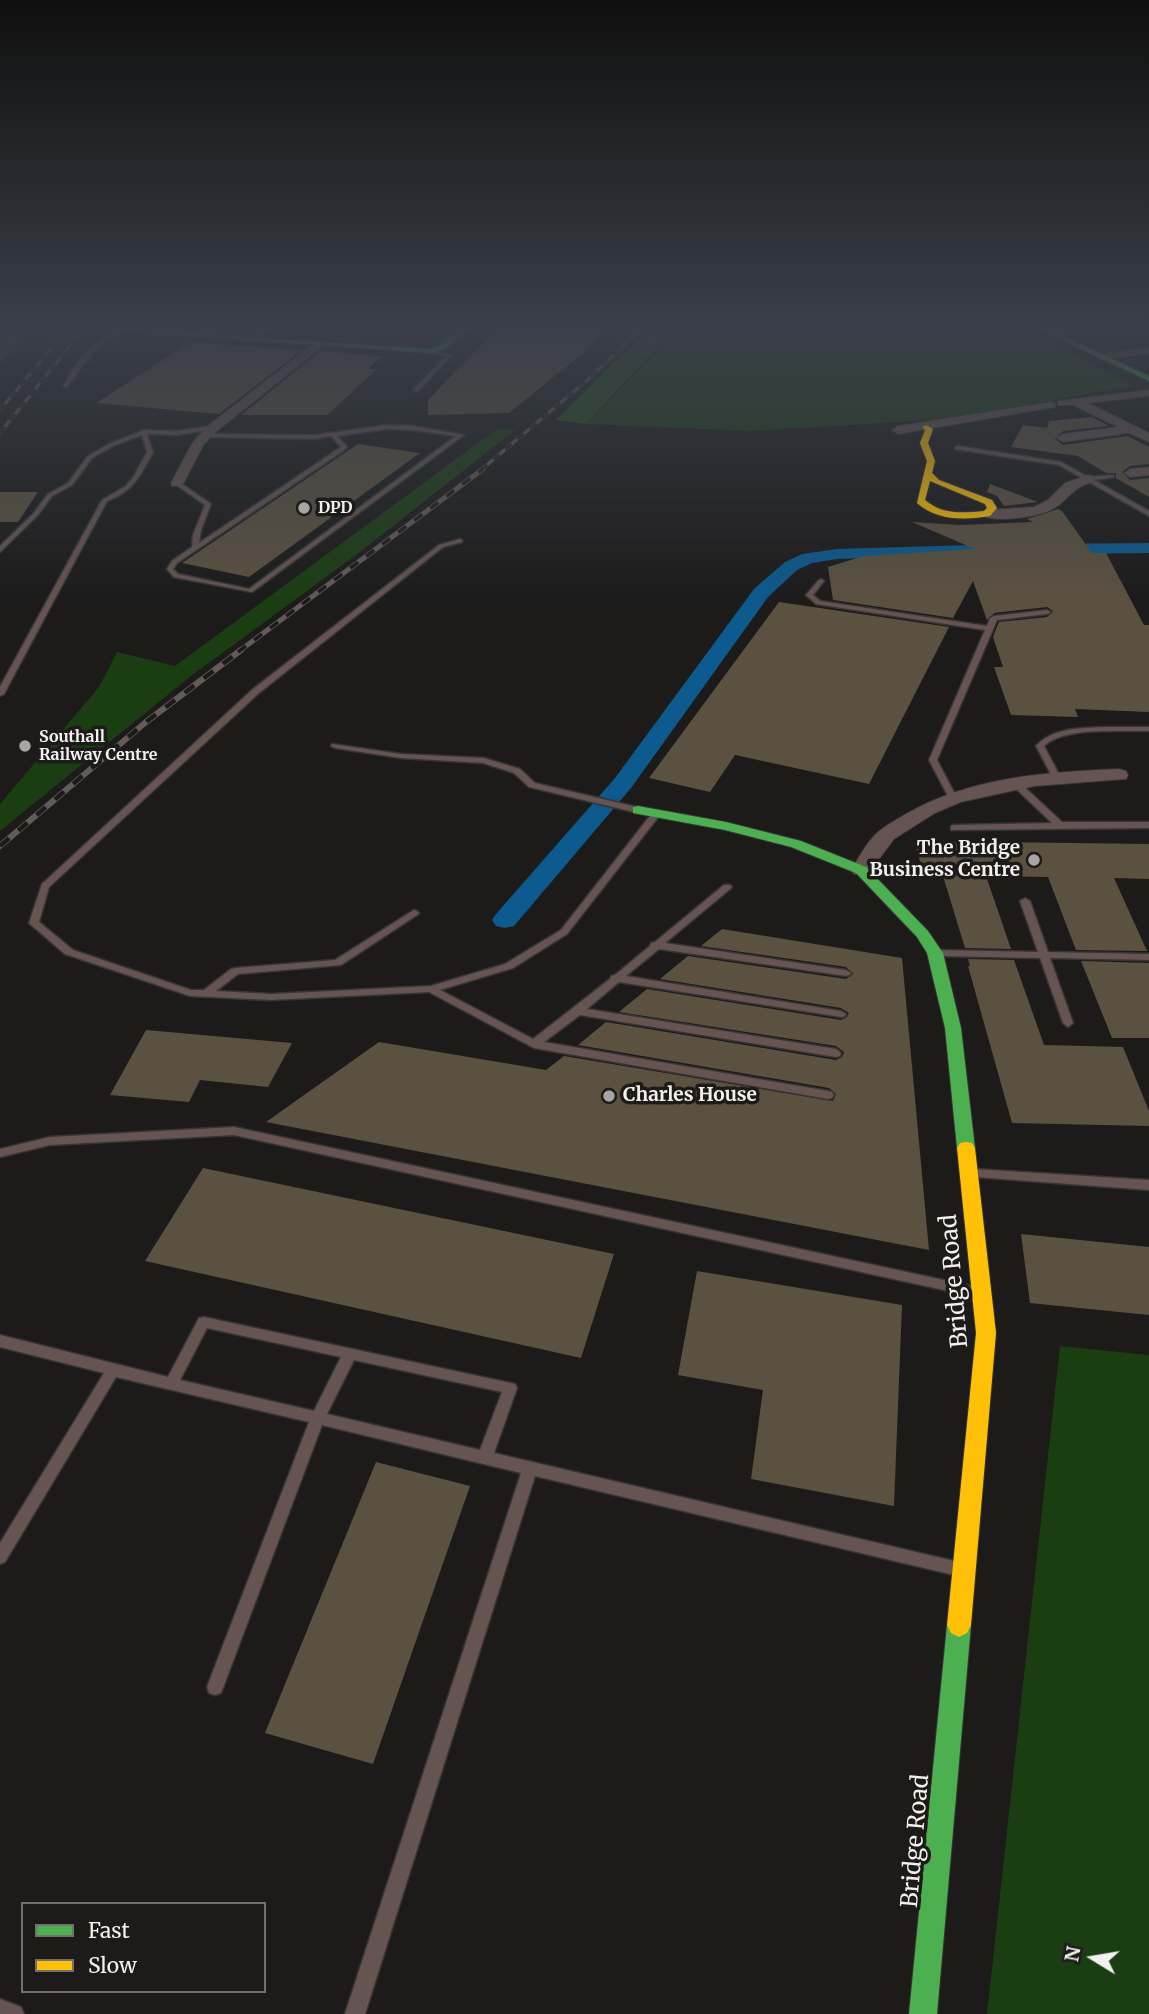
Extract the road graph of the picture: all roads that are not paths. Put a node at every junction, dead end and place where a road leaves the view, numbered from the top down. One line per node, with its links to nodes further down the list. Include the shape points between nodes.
1 (224, 420): 8 (street)
2 (966, 420): 4 (street)
3 (1107, 420): 5 (street)
4 (926, 427): 6 (street); 15 (street, via 923,443 931,461)
5 (1131, 429): 10 (street); 11 (street)
6 (898, 430)
7 (144, 432): 8 (lane); 23 (lane, via 90,457 70,484 50,495); 27 (lane, via 150,452 131,486 122,495 105,500)
8 (209, 432): 9 (lane); 18 (street)
9 (334, 436): 22 (lane, via 344,447 341,450); 22 (lane, via 387,427 461,435 250,591 176,576 170,569 174,562)
10 (1063, 438)
11 (1149, 438)
12 (957, 448): 17 (lane, via 1061,464)
13 (1149, 471): 14 (street)
14 (1130, 473)
15 (928, 474): 19 (street); 19 (street, via 920,501 923,507 946,514)
16 (1112, 476): 17 (lane)
17 (1088, 479): 19 (street, via 1068,485 1051,504 1027,512); 20 (lane)
18 (177, 483): 22 (lane, via 208,504 195,532)
19 (988, 508)
20 (1149, 514)
21 (460, 541): 50 (lane, via 441,547 256,691 45,886 34,923 69,952 190,993)
22 (195, 548)
23 (0, 550)
24 (821, 581): 26 (lane, via 810,595 818,603)
25 (1047, 612): 26 (lane, via 994,618)
26 (990, 629): 33 (lane, via 933,760)
27 (0, 694)
28 (1149, 729): 31 (lane, via 1048,737 1041,751)
29 (335, 746): 34 (lane, via 484,761 517,771 532,785)
30 (1119, 775): 31 (street)
31 (1057, 778): 32 (street)
32 (1016, 783): 33 (street); 36 (lane)
33 (953, 798): 39 (street, via 883,838)
34 (638, 810): 35 (street, Bridge Road)
35 (656, 814): 39 (street, Bridge Road, via 796,844); 49 (lane, via 564,932 509,966)
36 (1060, 825): 37 (lane); 38 (lane)
37 (1149, 825)
38 (954, 828)
39 (861, 870): 44 (street, Bridge Road, via 923,934)
40 (727, 887): 43 (lane)
41 (1025, 901): 45 (lane)
42 (414, 913): 50 (lane, via 337,963 235,971)
43 (655, 945): 47 (lane); 48 (lane)
44 (935, 953): 45 (lane); 58 (street, Bridge Road, via 953,1028)
45 (1044, 955): 46 (lane); 53 (lane)
46 (1149, 957)
47 (846, 973)
48 (615, 978): 51 (lane); 52 (lane)
49 (431, 989): 50 (lane, via 271,997); 54 (lane)
50 (206, 994)
51 (578, 1011): 54 (lane); 55 (lane)
52 (841, 1014)
53 (1068, 1023)
54 (534, 1044): 56 (lane)
55 (836, 1053)
56 (828, 1095)
57 (0, 1153): 60 (lane, via 50,1140 234,1131)
58 (969, 1172): 59 (lane); 60 (street, Bridge Road)
59 (1149, 1185)
60 (982, 1294): 69 (street, Bridge Road, via 986,1334)
61 (0, 1341): 63 (lane)
62 (350, 1354): 64 (lane, via 204,1322); 65 (lane); 66 (lane, via 510,1388)
63 (113, 1370): 64 (lane); 68 (lane)
64 (172, 1384): 65 (lane)
65 (317, 1419): 66 (lane); 70 (lane)
66 (485, 1457): 67 (lane)
67 (530, 1468): 69 (lane); 73 (lane)
68 (0, 1557)
69 (964, 1570): 74 (street, Bridge Road)
70 (215, 1687)
71 (0, 2009): 72 (lane)
72 (14, 2014)
73 (355, 2014)
74 (923, 2014)

